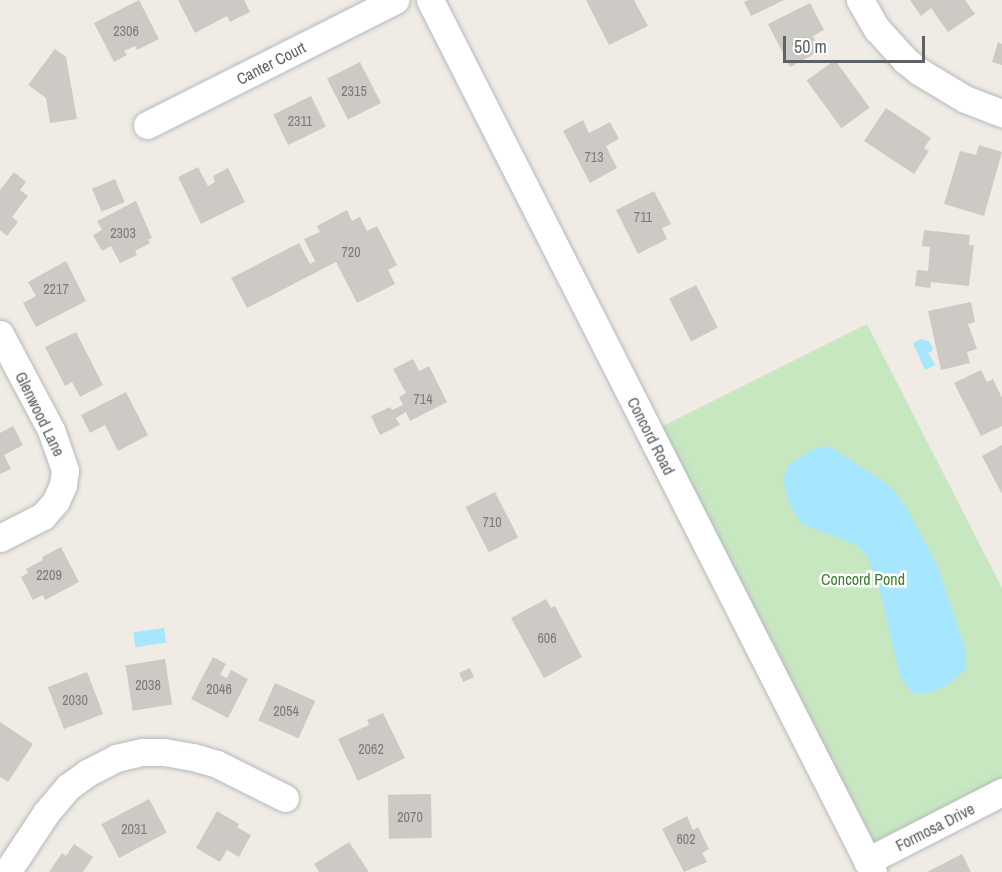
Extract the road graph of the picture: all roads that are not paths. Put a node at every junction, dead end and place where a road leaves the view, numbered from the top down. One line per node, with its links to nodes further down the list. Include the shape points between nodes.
1 (395, 0): 5 (street, Canter Court)
2 (430, 0): 10 (street, Concord Road)
3 (860, 0): 4 (street, via 877,29 920,72 965,99)
4 (1002, 113)
5 (147, 125)
6 (0, 334): 7 (street, Glenwood Lane, via 51,430 65,470 56,501 43,516)
7 (0, 538)
8 (1002, 792): 10 (street, Formosa Drive)
9 (285, 798): 11 (street, via 217,764 193,757 143,752 116,758 69,787 46,813)
10 (870, 867)
11 (7, 872)

